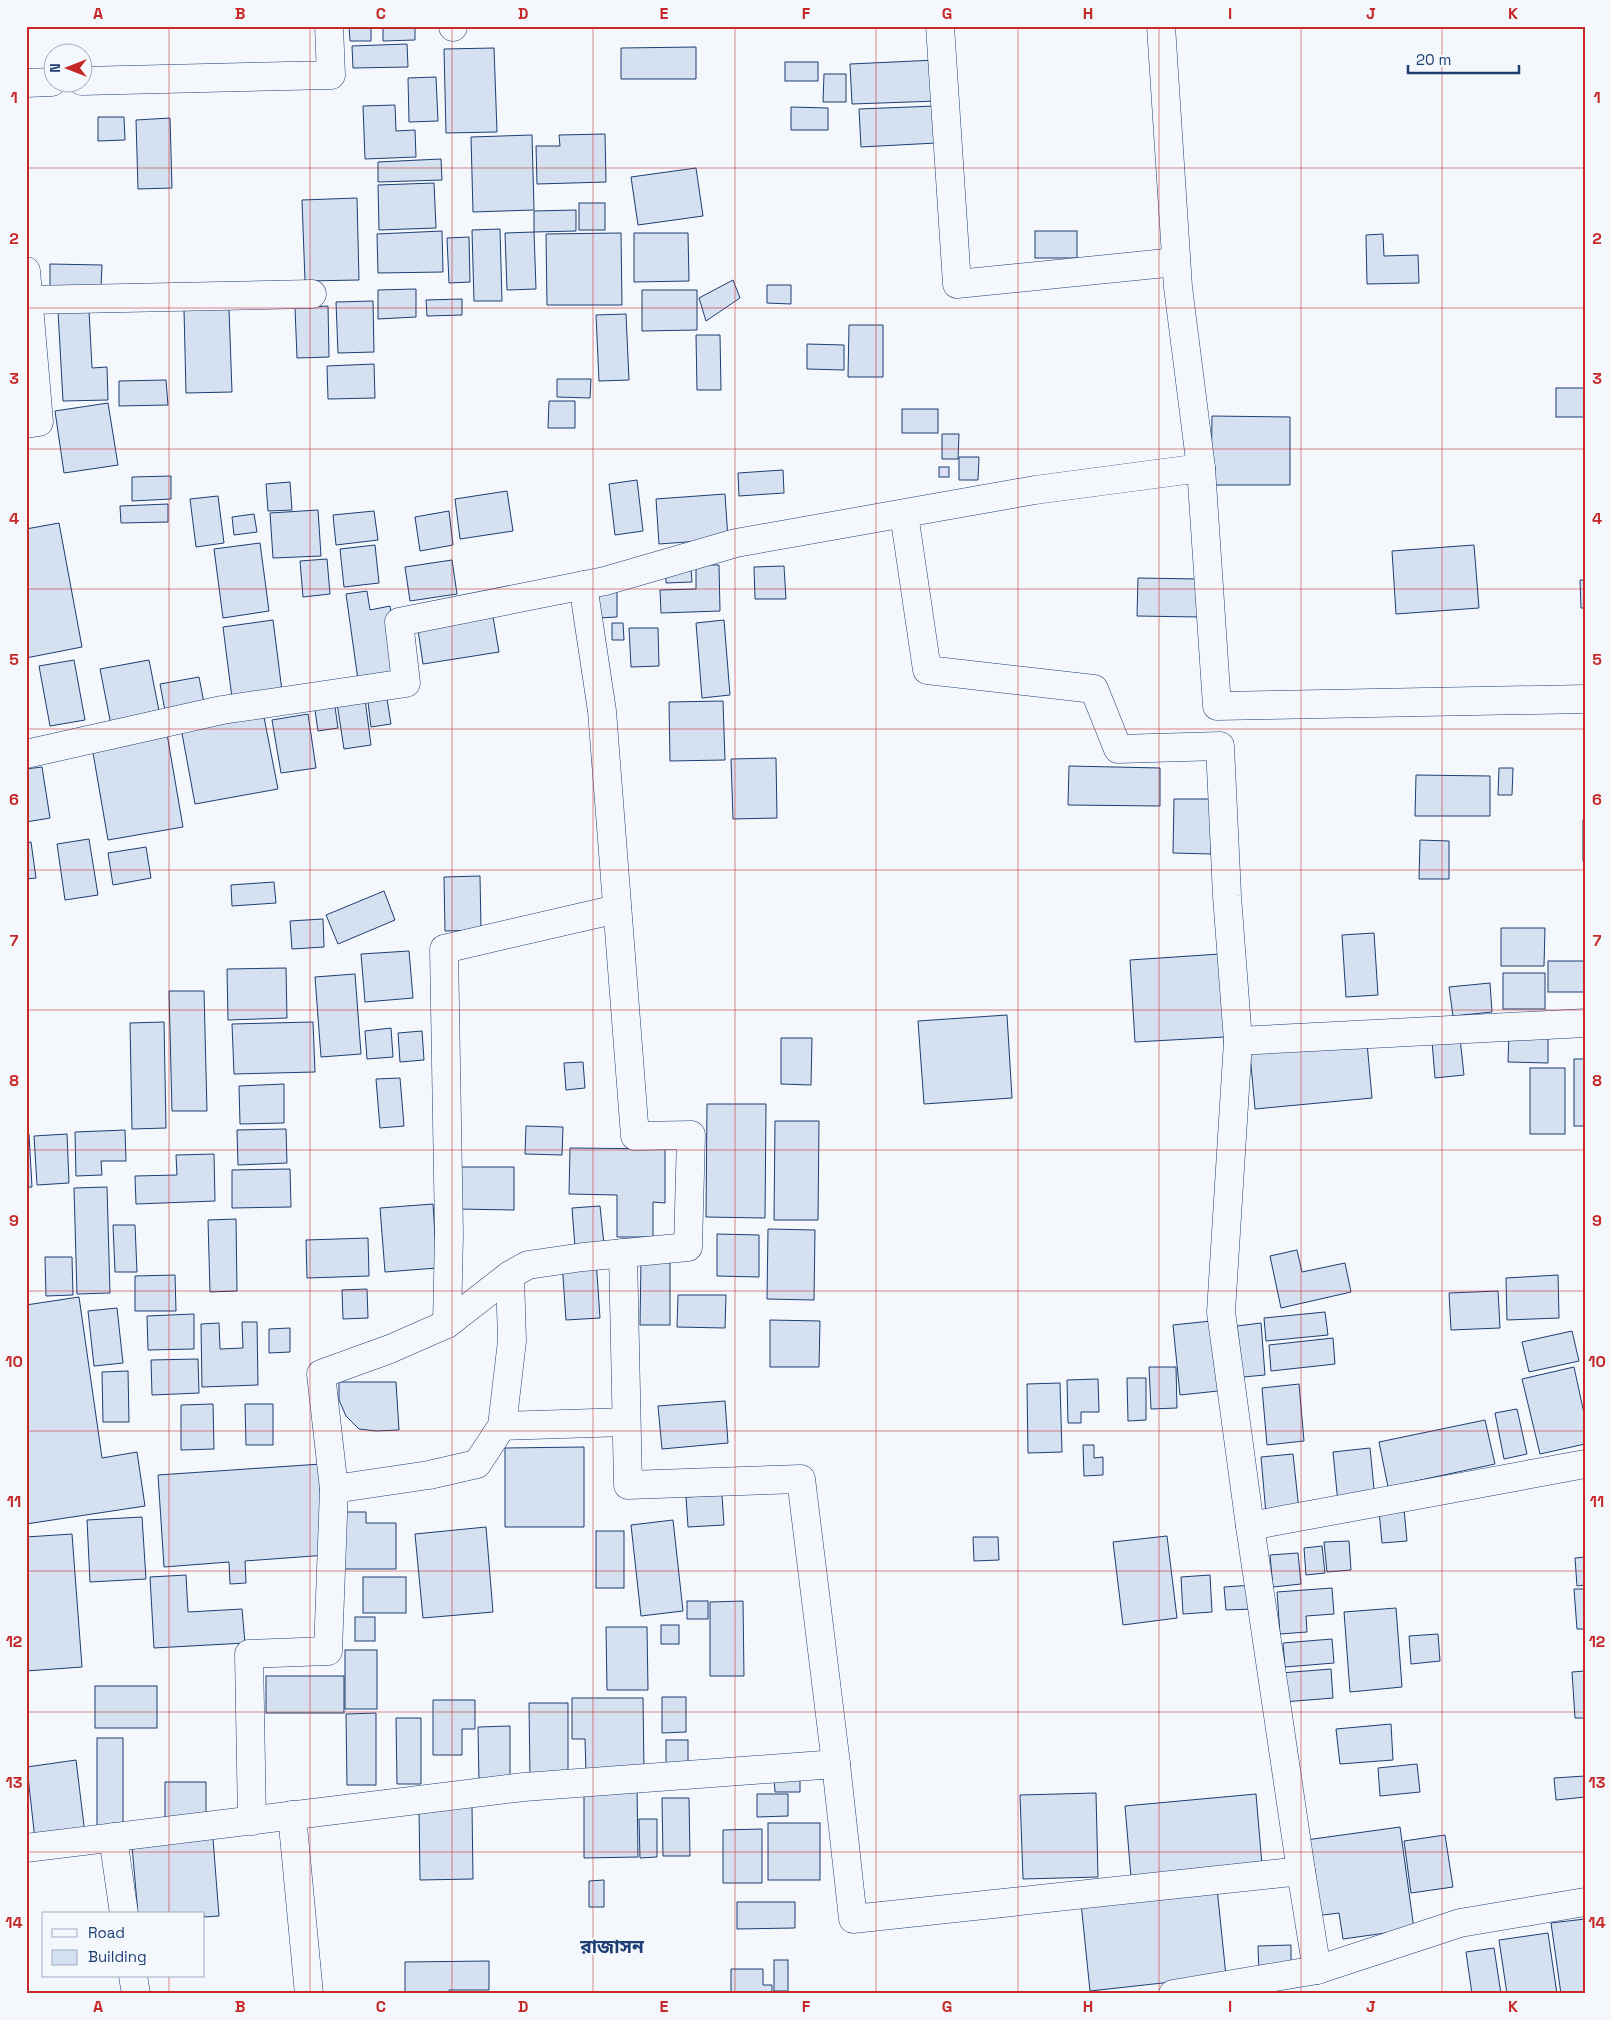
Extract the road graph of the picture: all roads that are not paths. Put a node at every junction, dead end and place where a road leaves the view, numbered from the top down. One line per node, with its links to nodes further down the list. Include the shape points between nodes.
1 (329, 26): 4 (street, via 331,75)
2 (940, 26): 7 (street, via 957,284)
3 (1161, 26): 7 (street)
4 (92, 81)
5 (42, 82): 6 (street)
6 (26, 83)
7 (1176, 262): 12 (street)
8 (26, 271): 10 (street)
9 (312, 294): 10 (street)
10 (29, 300): 11 (street, via 38,422)
11 (26, 424)
12 (1201, 468): 13 (street, via 1035,490); 16 (street)
13 (904, 514): 14 (street, via 736,543); 17 (street, via 927,670 1094,689 1118,749)
14 (583, 585): 18 (street, via 398,622 406,684 222,710); 19 (street, via 602,711)
15 (1585, 700): 16 (street)
16 (1217, 706): 17 (street)
17 (1220, 746): 21 (street)
18 (26, 754)
19 (617, 909): 22 (street, via 635,1136 691,1135 688,1247); 24 (street, via 444,949)
20 (1585, 1024): 21 (street)
21 (1238, 1041): 29 (street, via 1221,1312)
22 (623, 1253): 23 (street, via 528,1264); 25 (street)
23 (510, 1275): 24 (street); 26 (street, via 512,1341)
24 (447, 1324): 28 (street, via 321,1374)
25 (626, 1422): 26 (street); 30 (street, via 628,1485 801,1479)
26 (502, 1426): 28 (street, via 477,1464 429,1475)
27 (1585, 1464): 29 (street)
28 (334, 1489): 32 (street, via 328,1651 249,1654)
29 (1250, 1526): 35 (street)
30 (836, 1764): 31 (street, via 524,1787); 35 (street, via 853,1919)
31 (292, 1815): 32 (street); 41 (street)
32 (252, 1820): 33 (street)
33 (113, 1837): 34 (street); 37 (street)
34 (26, 1848)
35 (1301, 1870): 38 (street)
36 (1585, 1902): 38 (street, via 1460,1923)
37 (124, 1912)
38 (1317, 1970): 42 (street)
39 (133, 1978): 40 (street)
40 (136, 1994)
41 (309, 1994)
42 (1173, 1994)

